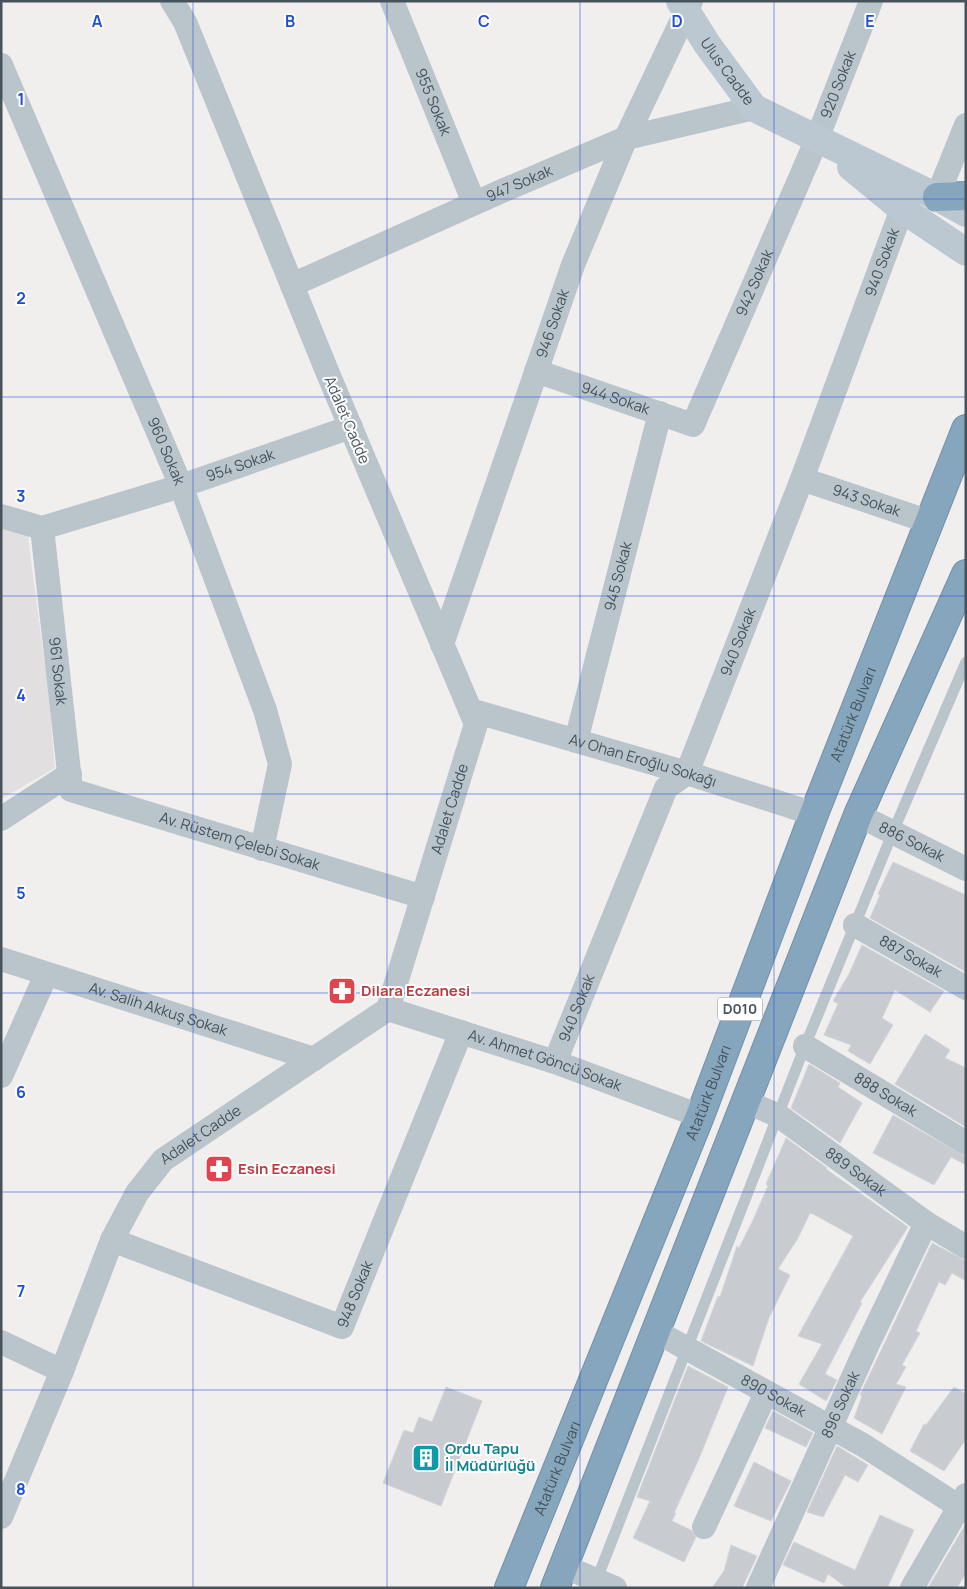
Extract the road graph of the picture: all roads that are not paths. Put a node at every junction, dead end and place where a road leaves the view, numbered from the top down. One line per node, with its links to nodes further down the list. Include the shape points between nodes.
1 (172, 1): 16 (street, Adalet Cadde, via 185,22)
2 (392, 1): 12 (street, 955 Sokak)
3 (871, 1): 9 (street, 920 Sokak)
4 (686, 5): 6 (street, Ulus Cadde, via 707,44); 8 (street, 946 Sokak)
5 (1, 65): 23 (street, 960 Sokak)
6 (754, 108): 8 (street, 947 Sokak); 9 (street, Ulus Cadde)
7 (966, 125): 11 (street)
8 (626, 138): 12 (street, 947 Sokak); 17 (street, 946 Sokak, via 573,265)
9 (816, 140): 11 (street, Ulus Cadde); 13 (street, Ulus Cadde); 19 (street, 942 Sokak)
10 (966, 196): 11 (highway)
11 (937, 197): 14 (street, Ulus Cadde)
12 (474, 203): 16 (street, 947 Sokak)
13 (902, 209): 15 (street, Ulus Cadde); 22 (street, 940 Sokak)
14 (966, 213)
15 (966, 252)
16 (292, 285): 20 (street, Adalet Cadde)
17 (536, 371): 18 (street, 944 Sokak); 28 (street, 946 Sokak)
18 (660, 413): 19 (street, 944 Sokak); 31 (street, 945 Sokak)
19 (693, 424)
20 (351, 427): 23 (street, 954 Sokak); 28 (street, Adalet Cadde)
21 (966, 429): 25 (highway, Atatürk Bulvarı / D010)
22 (802, 479): 25 (street, 943 Sokak); 32 (street, 940 Sokak)
23 (181, 486): 26 (street, 954 Sokak); 38 (street, 960 Sokak, via 265,710 280,764)
24 (1, 516): 26 (street)
25 (930, 522): 34 (highway, Atatürk Bulvarı / D010)
26 (42, 528): 33 (street, 961 Sokak)
27 (966, 574): 35 (highway, D010)
28 (442, 644): 30 (street, Adalet Cadde)
29 (966, 662): 37 (lane)
30 (470, 710): 31 (street, Av Ohan Eroğlu Sokağı); 40 (street, Adalet Cadde, via 476,724)
31 (576, 740): 32 (street, Av Ohan Eroğlu Sokağı)
32 (687, 773): 34 (street, Av Ohan Eroğlu Sokağı); 49 (street, 940 Sokak, via 666,788)
33 (70, 774): 36 (street); 38 (street, Av. Rüstem Çelebi Sokak, via 71,790)
34 (814, 814): 52 (highway, Atatürk Bulvarı / D010)
35 (858, 815): 37 (street, 886 Sokak); 51 (highway, D010)
36 (1, 819)
37 (893, 832): 39 (street, 886 Sokak); 41 (lane)
38 (262, 849): 40 (street, Av. Rüstem Çelebi Sokak)
39 (966, 869)
40 (423, 897): 45 (street, Adalet Cadde)
41 (855, 925): 44 (street, 887 Sokak); 47 (lane)
42 (1, 959): 43 (street, Av. Salih Akkuş Sokak)
43 (46, 975): 48 (street, Av. Salih Akkuş Sokak); 50 (street)
44 (966, 988)
45 (388, 1009): 46 (street, Av. Ahmet Göncü Sokak); 48 (street, Adalet Cadde)
46 (461, 1032): 49 (street, Av. Ahmet Göncü Sokak); 56 (street, 948 Sokak, via 342,1327)
47 (806, 1046): 53 (lane); 54 (street, 888 Sokak)
48 (314, 1059): 56 (street, Adalet Cadde, via 163,1160 137,1193)
49 (555, 1062): 52 (street, Av. Ahmet Göncü Sokak)
50 (1, 1076)
51 (745, 1101): 53 (street, 889 Sokak); 58 (highway, D010)
52 (700, 1116): 69 (highway, Atatürk Bulvarı / D010)
53 (779, 1116): 55 (street, 889 Sokak); 60 (lane)
54 (966, 1143)
55 (926, 1223): 57 (street, 889 Sokak); 63 (street, 896 Sokak, via 866,1346)
56 (112, 1240): 61 (street, Adalet Cadde)
57 (966, 1247)
58 (655, 1331): 60 (street, 890 Sokak); 67 (highway, D010)
59 (1, 1342): 61 (street)
60 (687, 1349): 62 (street, 890 Sokak); 68 (lane)
61 (62, 1371): 65 (street, Adalet Cadde)
62 (766, 1393): 63 (street, 890 Sokak); 66 (street)
63 (831, 1428): 64 (street, 890 Sokak); 70 (street, 896 Sokak)
64 (963, 1504): 71 (street)
65 (1, 1518)
66 (704, 1527)
67 (559, 1577): 68 (street)
68 (602, 1585)
69 (509, 1588)
70 (758, 1588)
71 (912, 1588)

